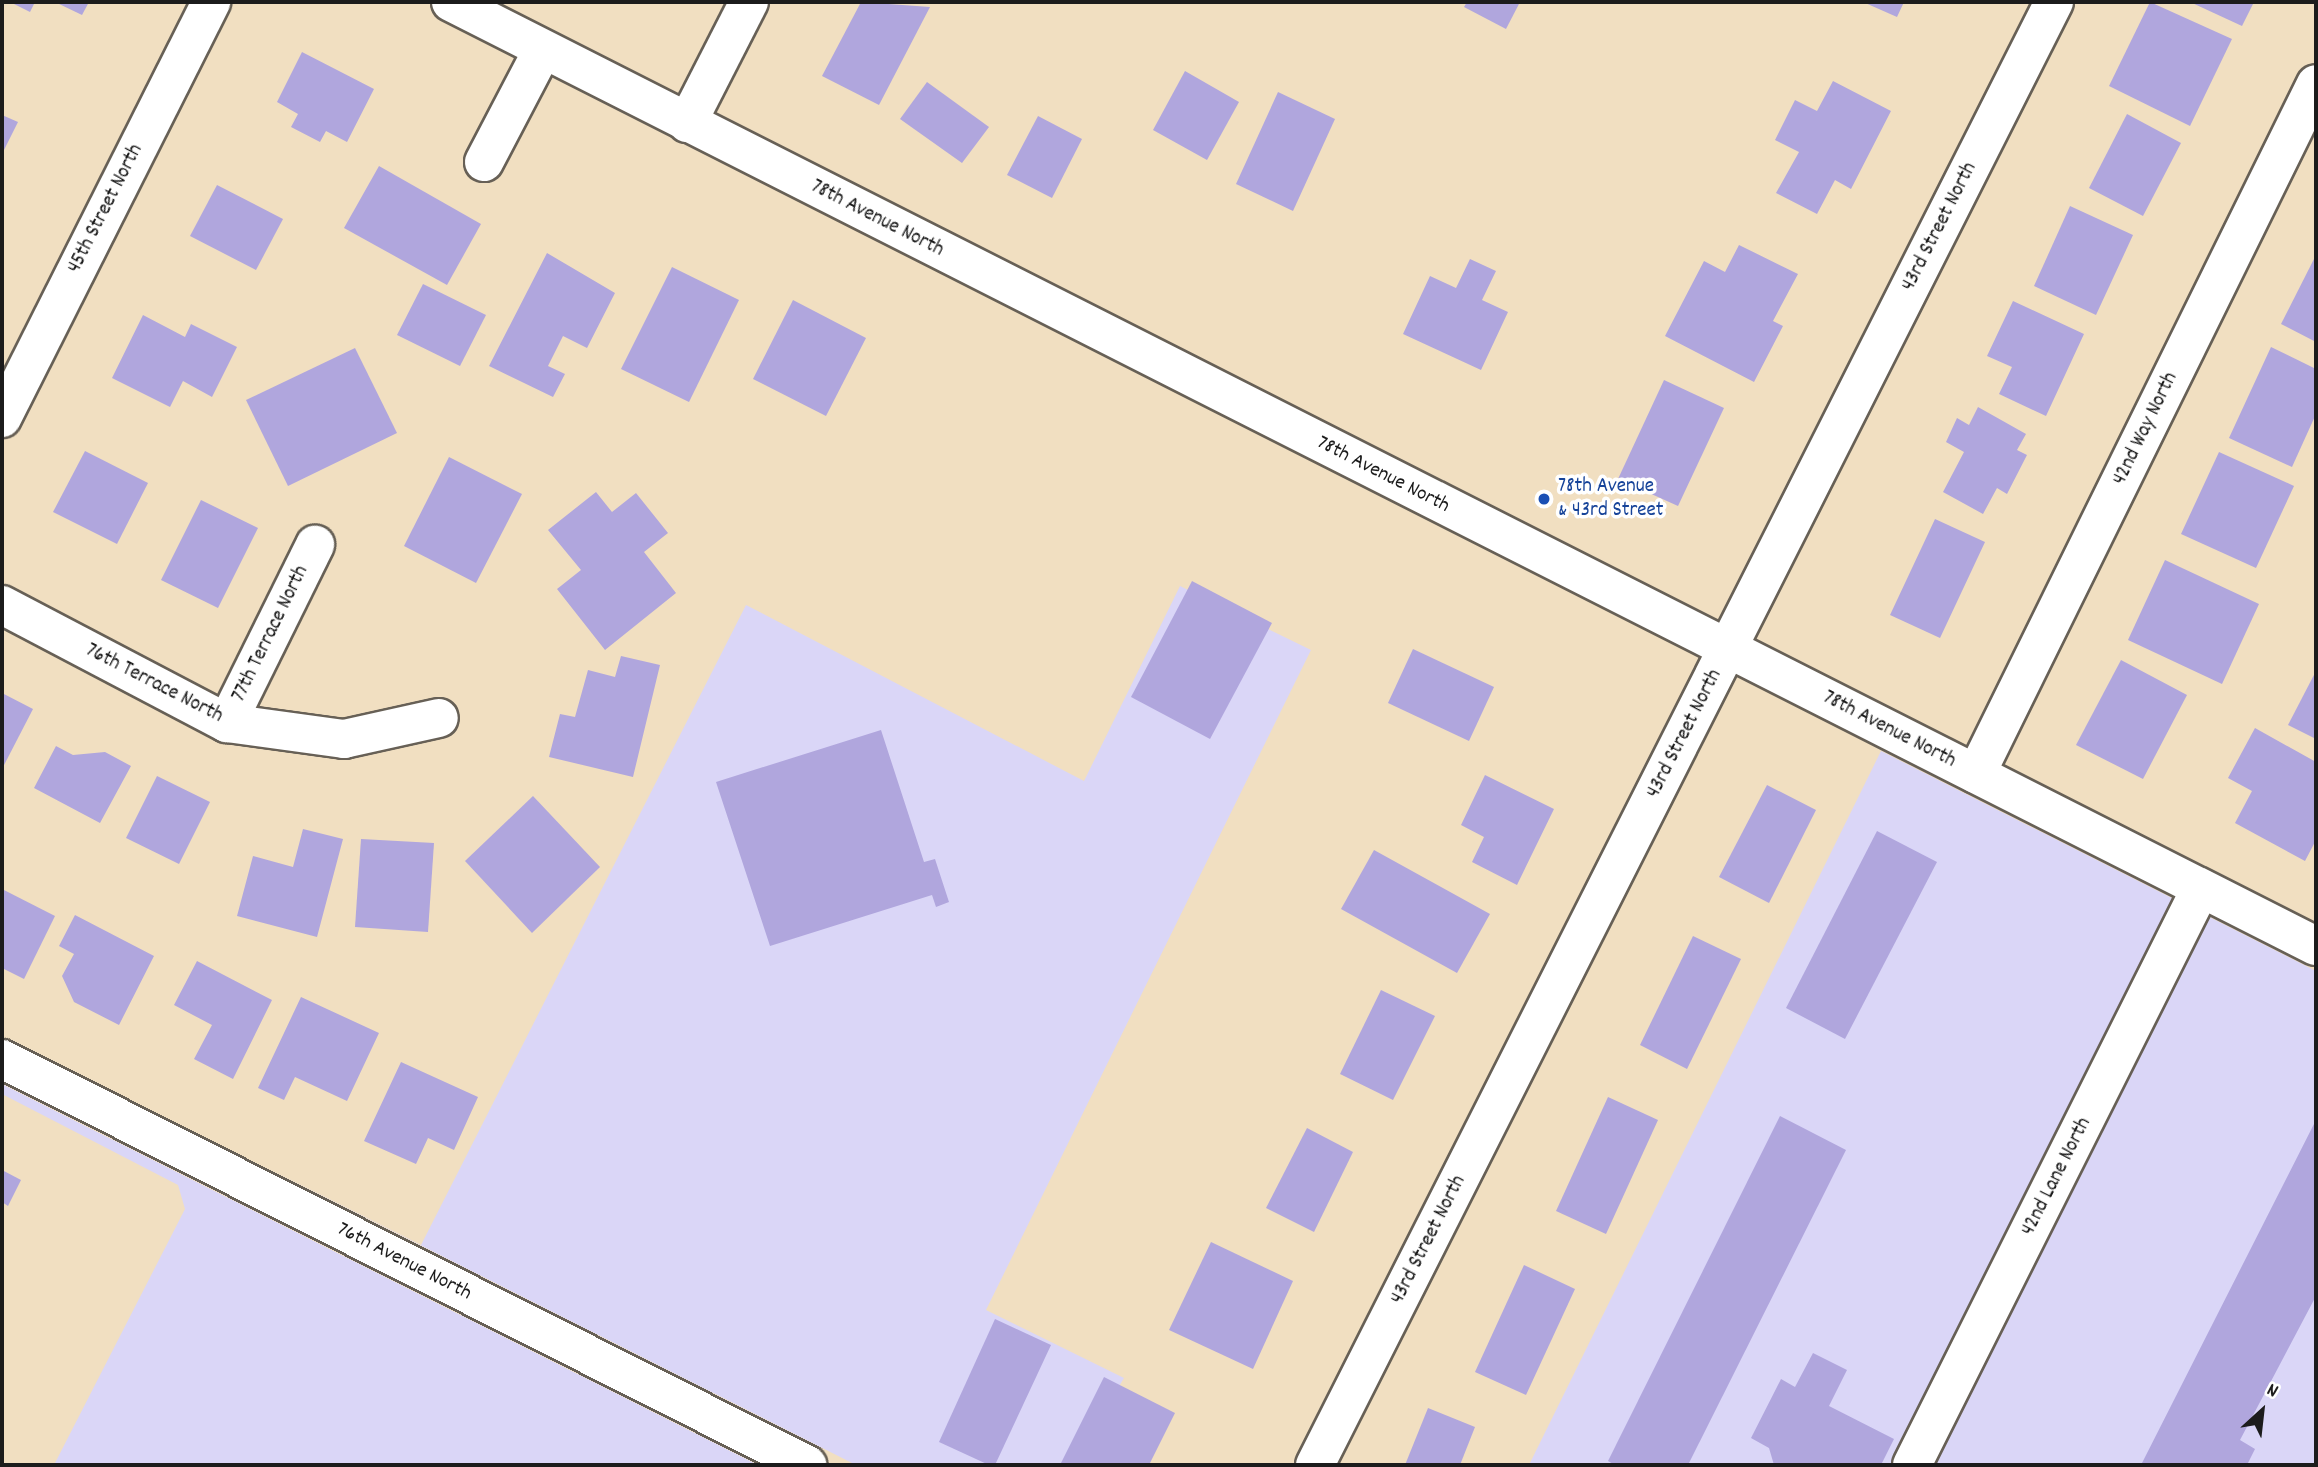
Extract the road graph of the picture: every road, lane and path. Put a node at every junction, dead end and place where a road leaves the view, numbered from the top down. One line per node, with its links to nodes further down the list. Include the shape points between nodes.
1 (211, 2): 9 (street, 45th Street North)
2 (451, 2): 5 (street, 78th Avenue North)
3 (749, 2): 7 (street)
4 (2054, 2): 12 (street, 43rd Street North)
5 (544, 49): 7 (street, 78th Avenue North); 8 (street)
6 (2316, 84): 15 (street, 42nd Way North)
7 (687, 123): 12 (street, 78th Avenue North)
8 (484, 162)
9 (2, 418)
10 (315, 545): 14 (street, 77th Terrace North)
11 (2, 605): 14 (street, 76th Terrace North)
12 (1728, 648): 15 (street, 78th Avenue North); 20 (street, 43rd Street North)
13 (439, 718): 14 (street, 76th Terrace North, via 344,739)
14 (227, 723)
15 (1976, 774): 16 (street, 78th Avenue North)
16 (2201, 888): 17 (street, 78th Avenue North); 21 (street, 42nd Lane North)
17 (2316, 946)
18 (2, 1059): 19 (street, 76th Avenue North)
19 (807, 1465)
20 (1315, 1465)
21 (1912, 1465)

